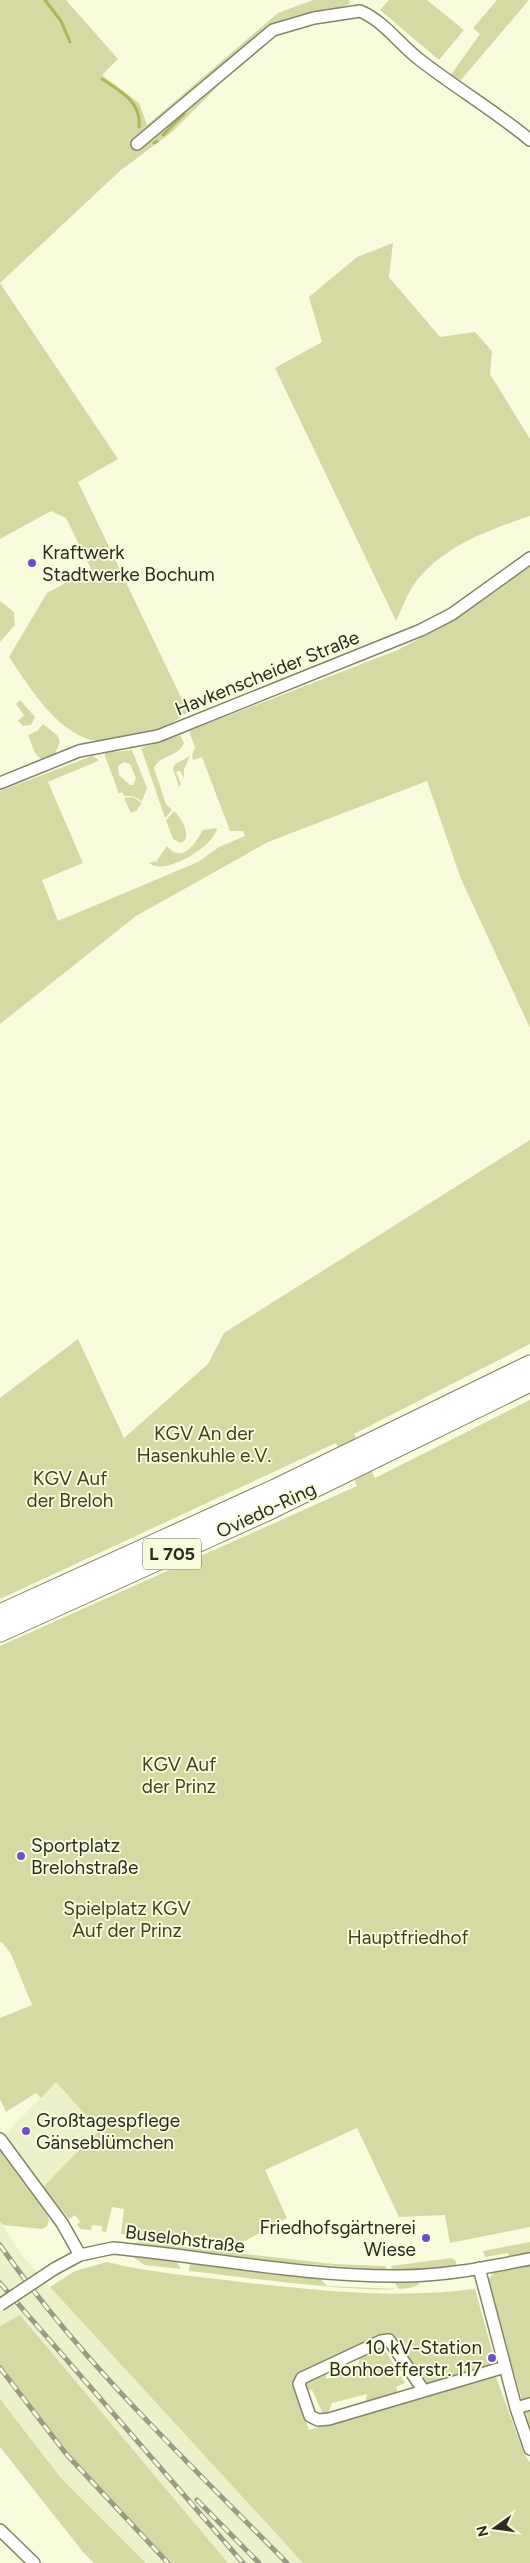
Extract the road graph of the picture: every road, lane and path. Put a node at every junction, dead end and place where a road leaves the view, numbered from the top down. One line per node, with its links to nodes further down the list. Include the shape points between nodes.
1 (530, 140): 2 (street, via 422,62 386,28 360,12 314,18 273,30)
2 (136, 144)
3 (530, 558): 4 (street, Havkenscheider Straße, via 452,614 421,630 158,736 79,751)
4 (0, 783)
5 (530, 1365): 7 (highway, Oviedo-Ring / L 705, via 275,1489)
6 (530, 1382): 8 (highway, Oviedo-Ring / L 705, via 265,1512)
7 (0, 1614)
8 (0, 1632)
9 (0, 2139): 10 (street, via 62,2223)
10 (80, 2254): 12 (street, Buselohstraße, via 113,2248 362,2275 421,2276); 13 (street, Buselohstraße, bridge)
11 (530, 2259): 12 (street, Buselohstraße)
12 (479, 2268): 14 (street)
13 (0, 2305)
14 (505, 2367): 15 (street); 17 (street)
15 (424, 2391): 15 (street, via 389,2340 302,2378 299,2384 310,2416 318,2420)
16 (530, 2404): 17 (street)
17 (516, 2408): 18 (street)
18 (530, 2449)
19 (0, 2530): 20 (street)
20 (34, 2563)

